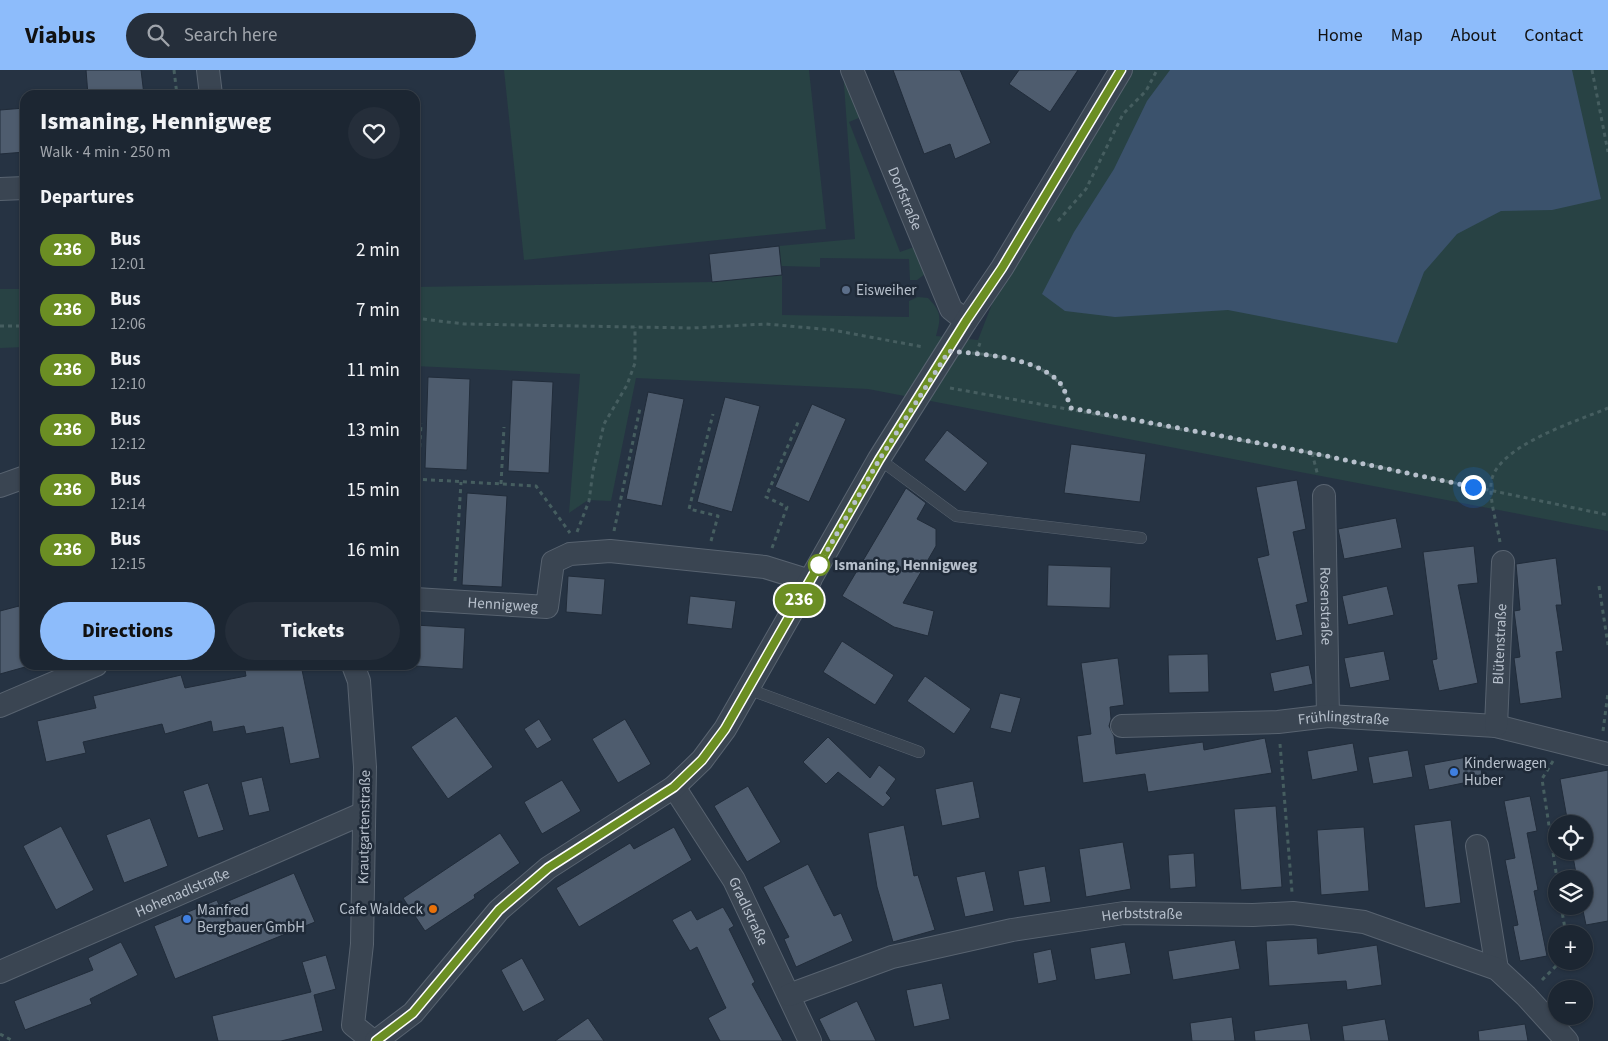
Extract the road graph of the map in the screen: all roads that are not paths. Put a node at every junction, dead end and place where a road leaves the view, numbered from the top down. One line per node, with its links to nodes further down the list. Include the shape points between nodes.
1 (208, 70): 4 (street)
2 (852, 70): 7 (street, Dorfstraße, via 951,309)
3 (1121, 70): 7 (street, via 1002,268)
4 (210, 90)
5 (20, 188): 6 (street)
6 (0, 189)
7 (966, 321): 8 (street)
8 (879, 460): 12 (lane, via 956,516); 14 (street)
9 (20, 479): 10 (street)
10 (0, 486)
11 (1324, 496): 20 (street, Rosenstraße)
12 (1141, 538)
13 (1503, 562): 22 (street, Blütenstraße)
14 (810, 581): 15 (street, Hennigweg, via 765,568 610,551 570,554 553,562 547,607); 18 (street)
15 (420, 599)
16 (84, 670): 19 (street)
17 (355, 670): 26 (street, Krautgartenstraße, via 365,767)
18 (748, 689): 23 (lane); 25 (street, via 702,760)
19 (0, 706)
20 (1328, 716): 21 (street, Frühlingstraße, via 1278,722); 22 (street, Frühlingstraße)
21 (1122, 726)
22 (1496, 726): 24 (street, Frühlingstraße)
23 (919, 752)
24 (1604, 752)
25 (674, 787): 30 (street, Gradlstraße, via 734,880); 31 (street, via 548,868 499,910 413,1013)
26 (364, 813): 29 (street, Hohenadlstraße); 31 (street, Krautgartenstraße, via 362,944 353,1025)
27 (1477, 846): 28 (street)
28 (1497, 969): 30 (street, Herbststraße, via 1364,922 1294,913 1253,916 1124,913 1012,930 892,957); 33 (street, Herbststraße)
29 (0, 972)
30 (789, 995): 32 (street, Gradlstraße)
31 (374, 1041)
32 (810, 1041)
33 (1567, 1041)

